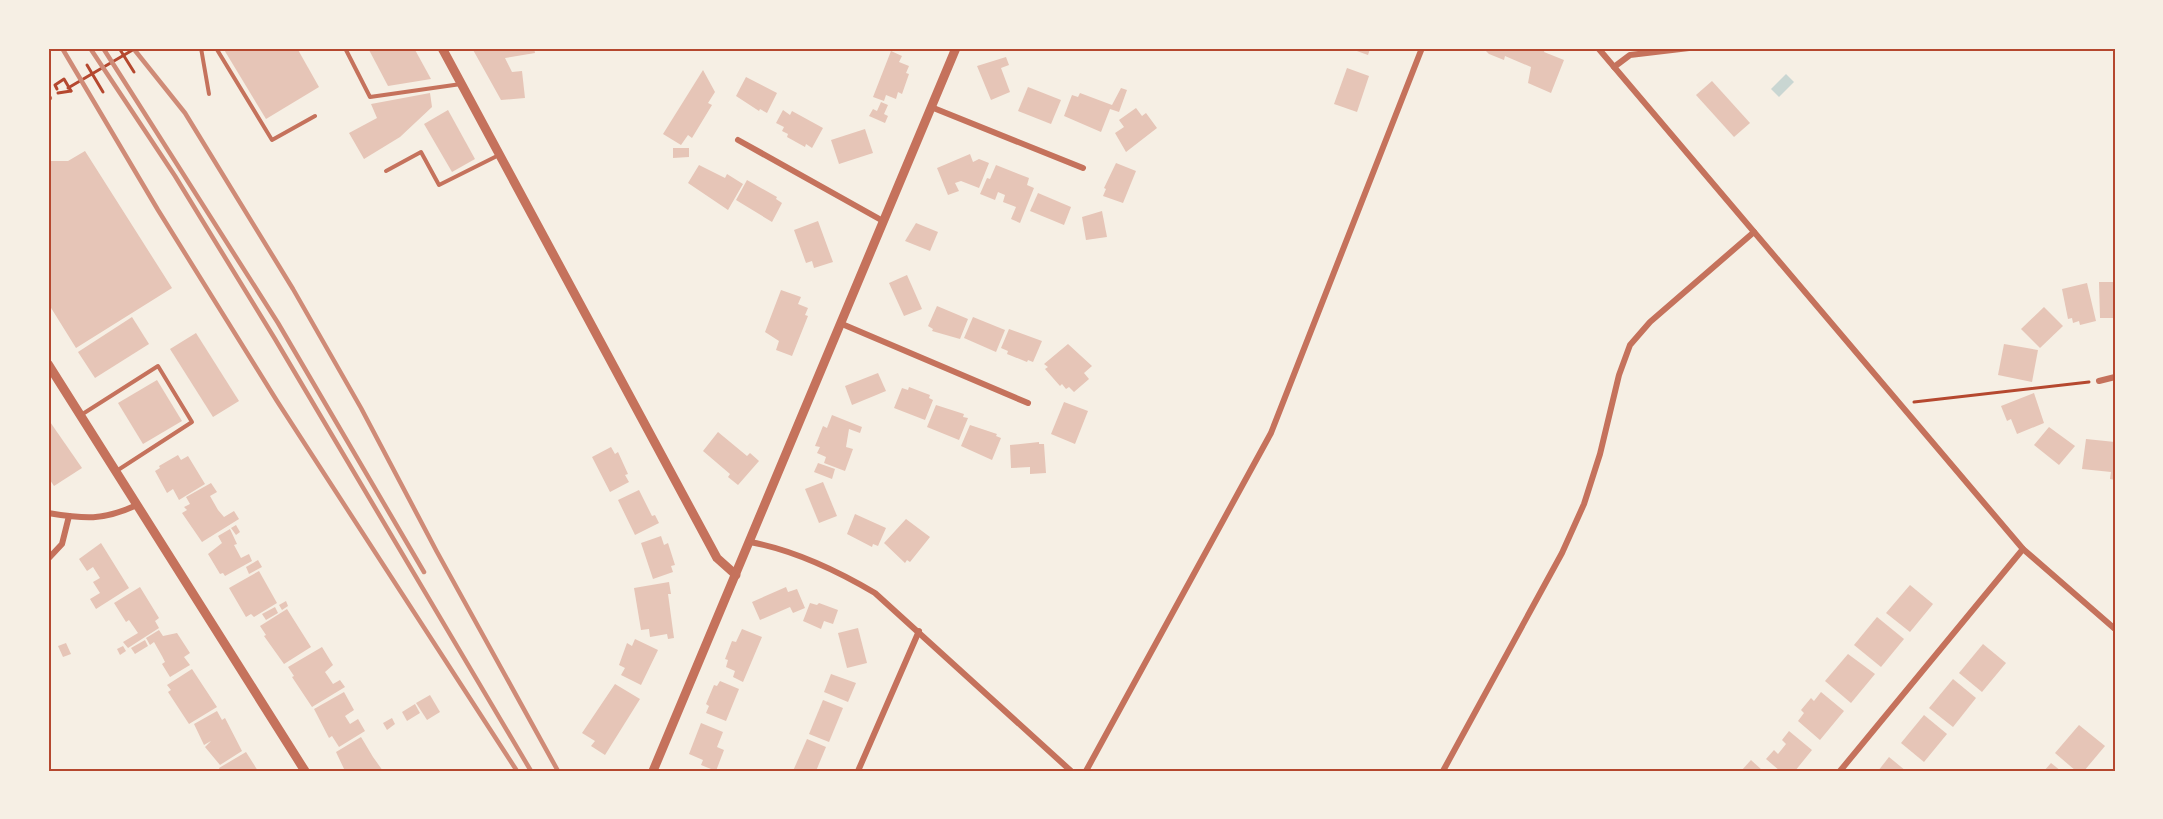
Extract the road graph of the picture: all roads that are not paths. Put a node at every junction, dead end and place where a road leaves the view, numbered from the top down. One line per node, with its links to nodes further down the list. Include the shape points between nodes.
1 (201, 48): 11 (lane)
2 (216, 48): 13 (lane, via 272,140)
3 (345, 48): 10 (lane, via 370,97)
4 (442, 48): 10 (street)
5 (956, 48): 12 (street)
6 (1422, 48): 40 (street, via 1271,433)
7 (1598, 48): 9 (street)
8 (1689, 48): 9 (street, via 1630,55)
9 (1614, 67): 19 (street)
10 (462, 84): 15 (street)
11 (209, 94)
12 (931, 107): 16 (street); 18 (street)
13 (315, 116)
14 (738, 140): 18 (street)
15 (500, 155): 17 (lane, via 440,185 421,152); 33 (street, via 717,558)
16 (1083, 168)
17 (386, 171)
18 (883, 221): 20 (street)
19 (1754, 232): 31 (street); 41 (street, via 1650,322 1630,345 1618,375 1584,504 1562,553)
20 (842, 324): 24 (street); 30 (street)
21 (48, 364): 25 (street)
22 (2115, 377): 23 (street)
23 (2099, 381)
24 (1028, 403)
25 (80, 415): 26 (street); 26 (lane, via 158,366 192,422)
26 (115, 472): 27 (street)
27 (137, 504): 29 (street, via 100,518); 36 (street)
28 (48, 513): 29 (street)
29 (69, 516): 32 (street, via 62,544)
30 (750, 542): 33 (street); 35 (street, via 776,547 850,578 875,593)
31 (2023, 549): 34 (street); 42 (street)
32 (48, 559)
33 (736, 574): 37 (street)
34 (2115, 629)
35 (920, 631): 38 (street); 39 (street)
36 (305, 771)
37 (653, 771)
38 (858, 771)
39 (1071, 771)
40 (1086, 771)
41 (1443, 771)
42 (1840, 771)

